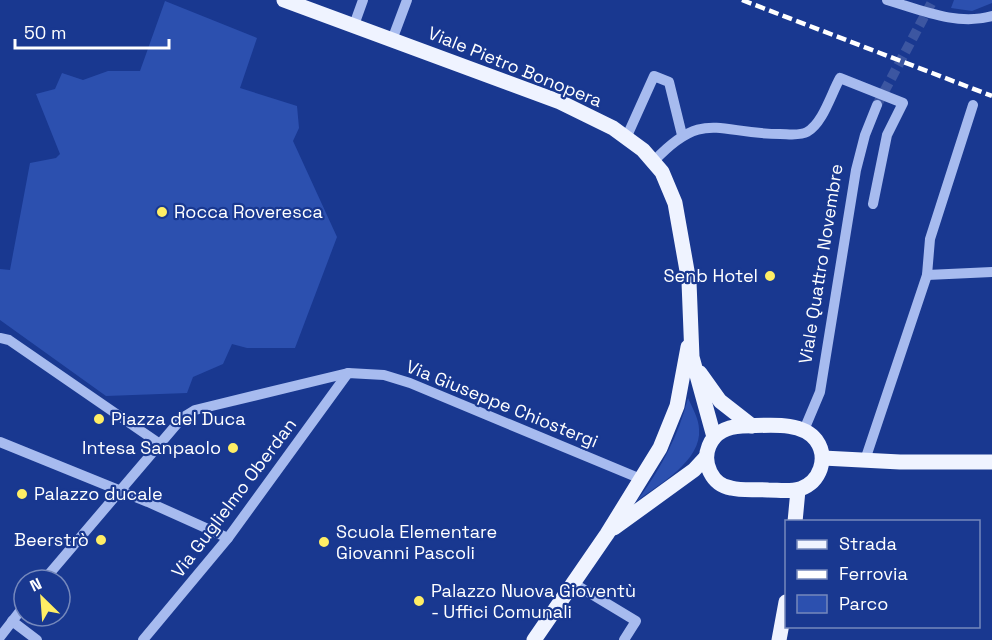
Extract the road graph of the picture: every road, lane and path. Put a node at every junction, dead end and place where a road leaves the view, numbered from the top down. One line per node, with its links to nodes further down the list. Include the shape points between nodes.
1 (284, 0): 6 (main road, Viale Pietro Bonopera)
2 (363, 0): 6 (street)
3 (407, 0): 7 (street)
4 (891, 1): 5 (street, via 948,18)
5 (992, 16)
6 (354, 25): 7 (main road, Viale Pietro Bonopera)
7 (392, 40): 11 (main road, Viale Pietro Bonopera, via 560,102)
8 (877, 105): 21 (street, Viale Quattro Novembre, via 856,170 820,392)
9 (973, 105): 15 (street, via 930,239)
10 (682, 135): 11 (street, via 669,82 654,76); 12 (street); 13 (street, via 716,127 754,133 805,133 815,125 840,78 903,103 887,135)
11 (627, 136): 12 (main road, Viale Pietro Bonopera)
12 (654, 161): 16 (main road, Viale Pietro Bonopera, via 670,188 683,237)
13 (873, 204)
14 (992, 272): 15 (street)
15 (927, 275): 27 (street)
16 (690, 335): 18 (main road, Viale Pietro Bonopera); 29 (main road, Viale Pietro Bonopera, via 669,431)
17 (7, 337): 24 (street)
18 (694, 363): 20 (main road, Viale Pietro Bonopera, via 720,401); 22 (main road, Viale Pietro Bonopera)
19 (348, 373): 24 (street, Via Giuseppe Chiostergi, via 195,410 182,418); 29 (street, Via Giuseppe Chiostergi, via 384,375 410,383); 34 (street, Via Guglielmo Oberdan)
20 (752, 426): 21 (main road); 22 (main road, via 732,427)
21 (804, 430): 26 (main road, via 818,442)
22 (714, 437): 25 (main road)
23 (0, 442): 31 (street)
24 (160, 444): 31 (street, Via Giuseppe Chiostergi)
25 (706, 457): 30 (main road, via 713,477 730,488); 33 (main road)
26 (822, 458): 27 (main road); 30 (main road, via 816,477)
27 (865, 460): 28 (main road)
28 (992, 462)
29 (641, 479): 33 (main road, Viale Pietro Bonopera)
30 (798, 490): 32 (main road)
31 (121, 491): 34 (street); 35 (street, Via Giuseppe Chiostergi)
32 (795, 520)
33 (607, 534): 36 (main road, Viale Pietro Bonopera)
34 (228, 538): 42 (street, Via Guglielmo Oberdan)
35 (54, 568)
36 (573, 583): 43 (main road, Viale Pietro Bonopera); 44 (street, via 636,621)
37 (785, 607): 45 (main road)
38 (12, 621): 40 (street)
39 (21, 628): 41 (street)
40 (0, 637)
41 (37, 640)
42 (143, 640)
43 (534, 640)
44 (624, 640)
45 (779, 640)

